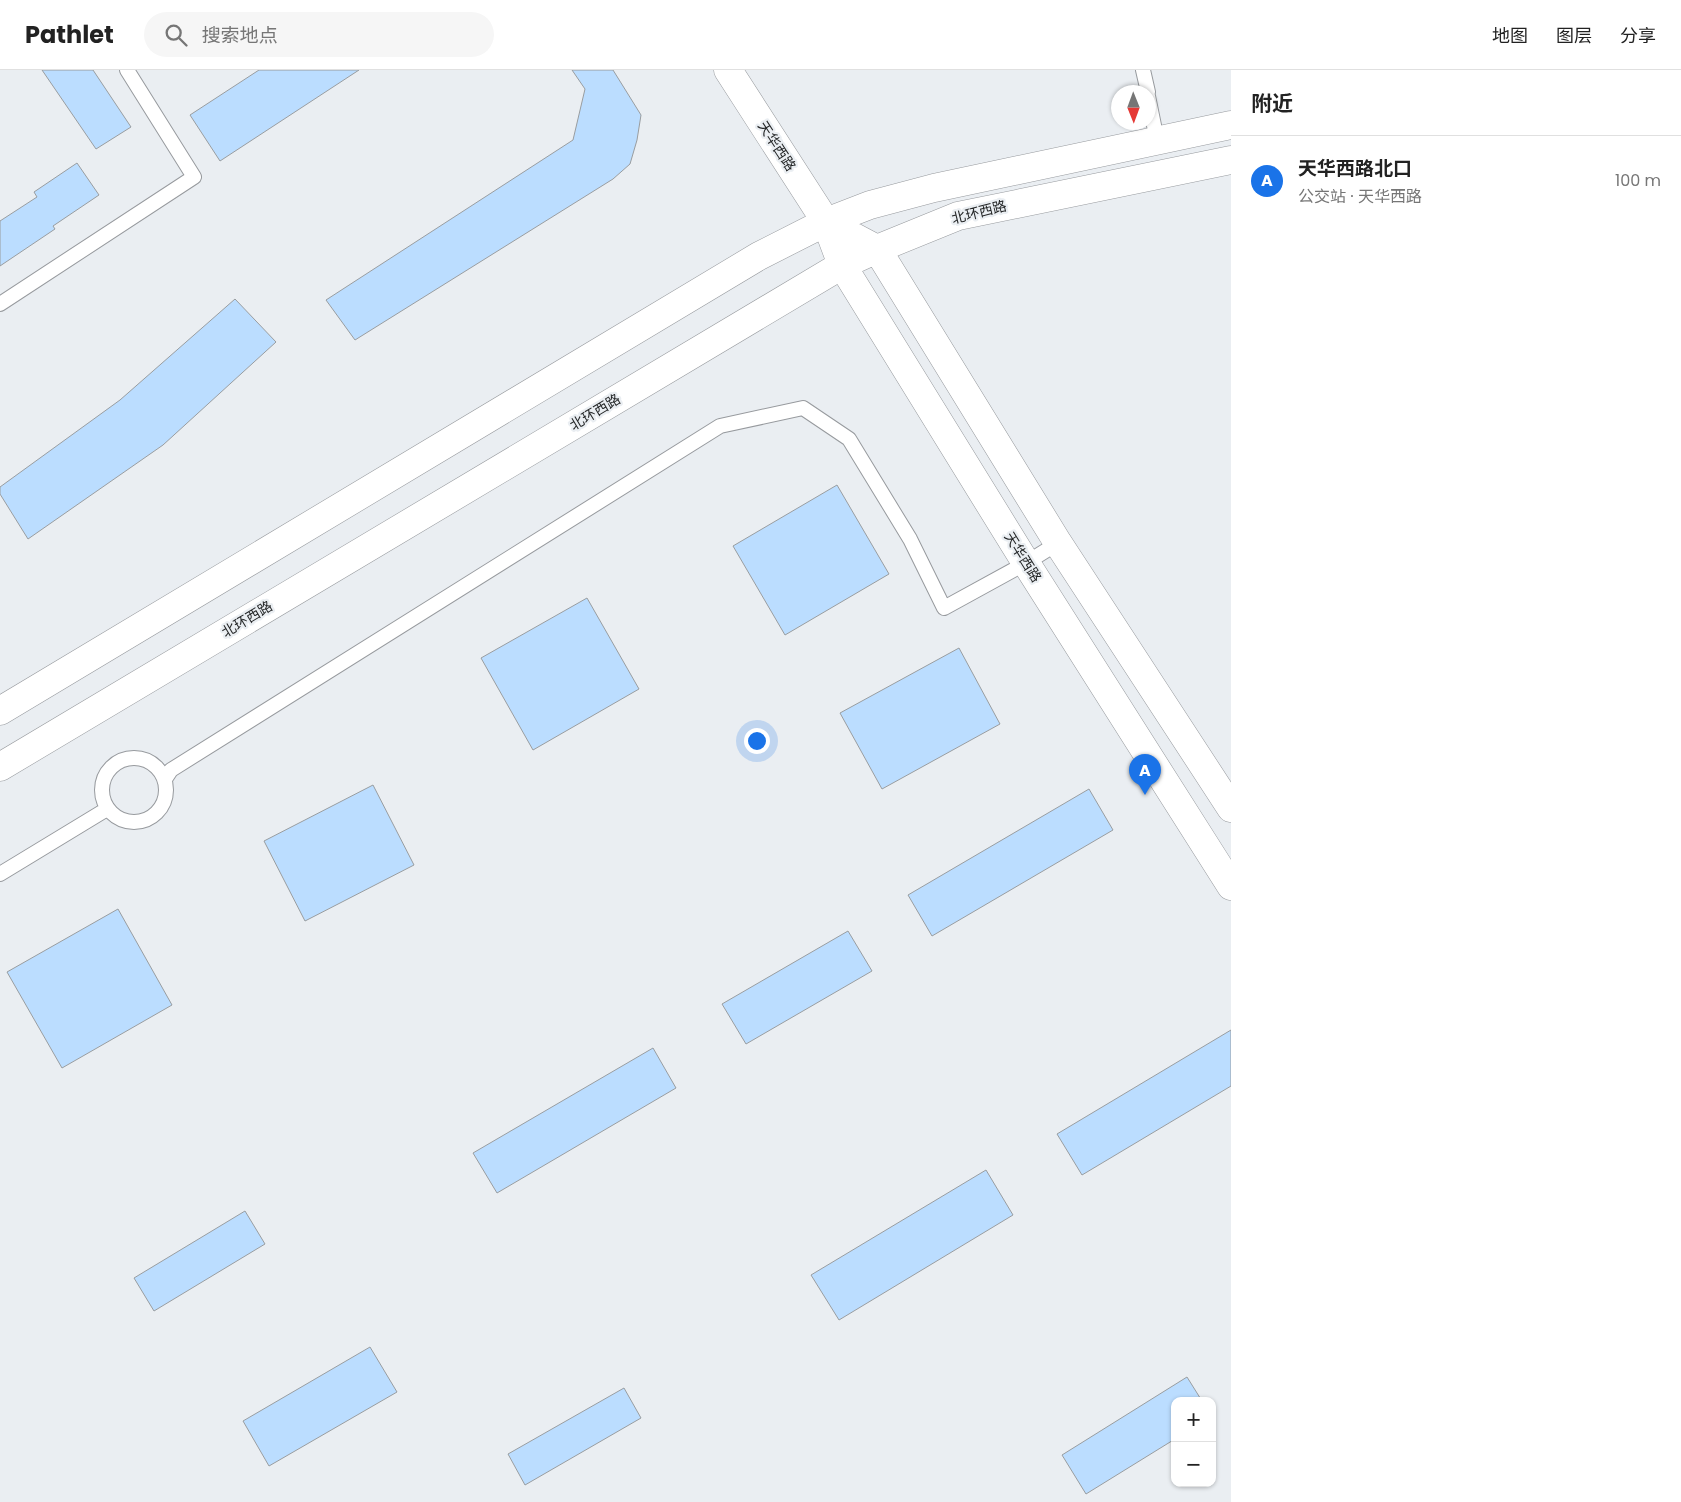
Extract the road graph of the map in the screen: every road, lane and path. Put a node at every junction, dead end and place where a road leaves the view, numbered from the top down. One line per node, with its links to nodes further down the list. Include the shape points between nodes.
1 (127, 70): 12 (lane, via 194,176)
2 (728, 70): 9 (street, 天华西路)
3 (1143, 70): 4 (lane)
4 (1146, 85)
5 (1231, 125): 7 (street)
6 (1156, 130): 7 (lane)
7 (1158, 140): 9 (street, via 934,188)
8 (1231, 160): 10 (street, 北环西路, via 958,216)
9 (826, 222): 10 (street, 天华西路); 11 (street, 天华西路); 15 (street, via 759,256)
10 (877, 249): 11 (street, 北环西路); 13 (street)
11 (842, 265): 14 (street, 天华西路); 16 (street, 北环西路)
12 (0, 304)
13 (1058, 544): 14 (lane); 19 (street)
14 (1026, 563): 17 (lane, via 944,608 910,539 849,439 803,408 720,426 171,770); 21 (street, 天华西路)
15 (0, 711)
16 (0, 766)
17 (165, 779): 18 (lane, via 166,797 156,813 140,822 122,820); 18 (lane, via 154,764 137,757 119,761 106,773 102,791)
18 (107, 808): 20 (lane)
19 (1231, 808)
20 (0, 874)
21 (1231, 886)

